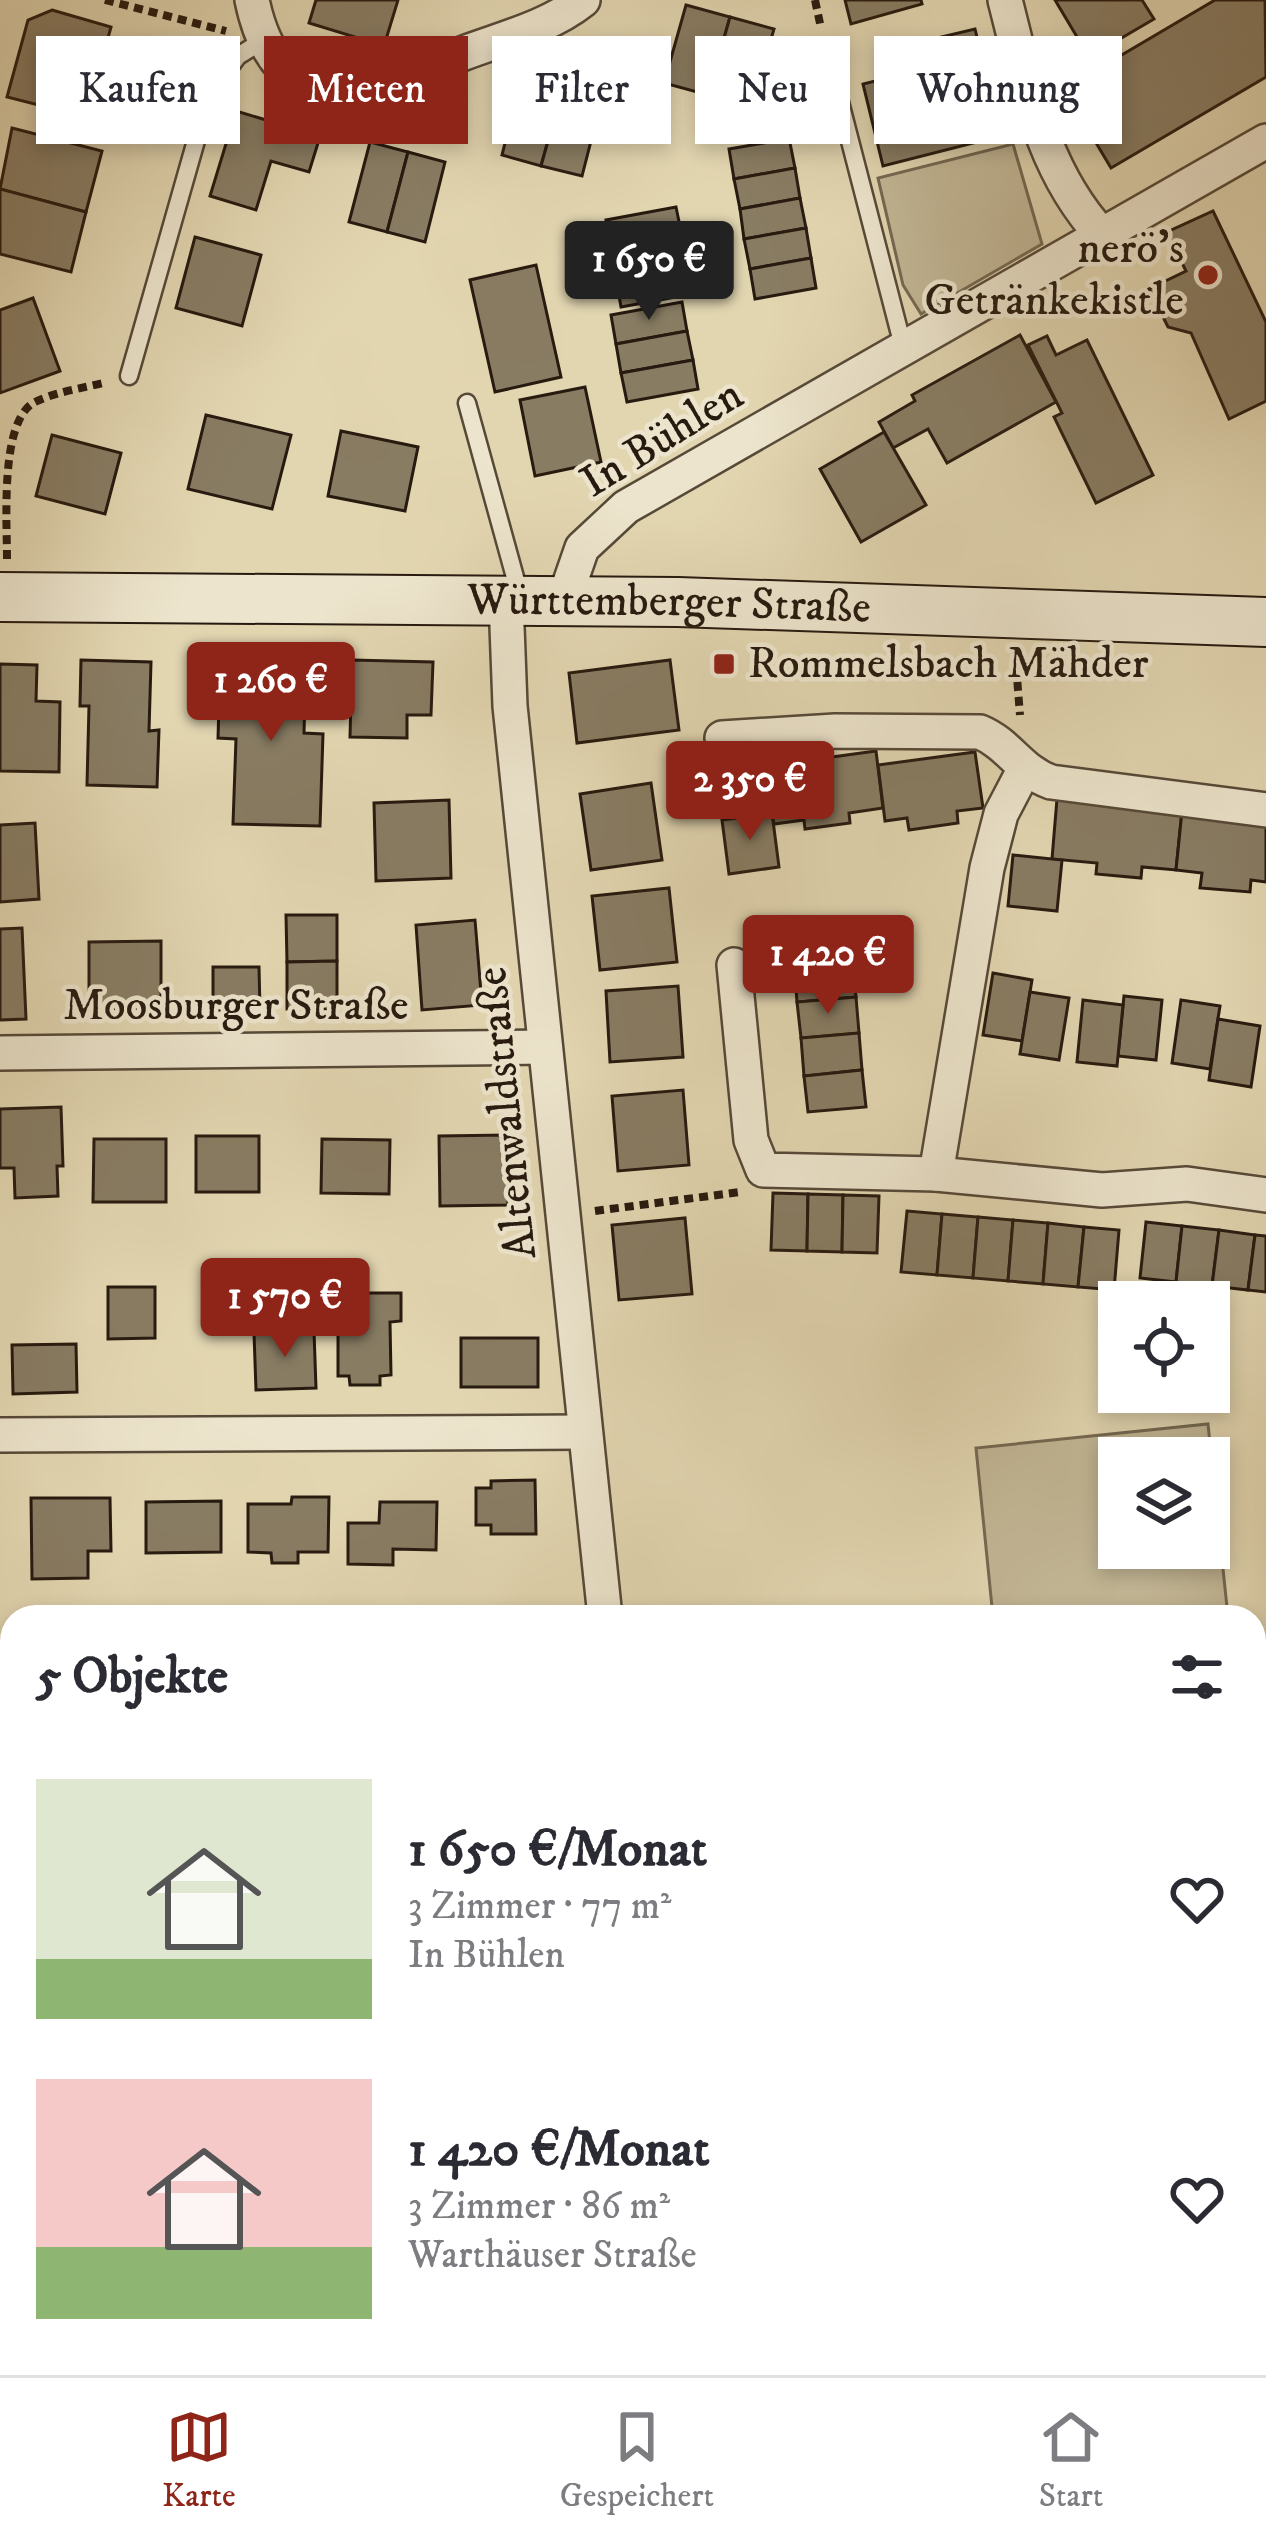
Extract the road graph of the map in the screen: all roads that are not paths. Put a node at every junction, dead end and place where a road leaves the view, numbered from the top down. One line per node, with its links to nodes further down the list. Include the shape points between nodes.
1 (252, 0): 4 (street)
2 (583, 0): 4 (street, via 530,28 349,91 305,82)
3 (1005, 0): 7 (street, via 1049,157)
4 (262, 41): 9 (lane, via 238,56 209,95)
5 (850, 141): 8 (lane)
6 (1266, 141): 7 (street, In Bühlen)
7 (1102, 235): 8 (street, In Bühlen)
8 (903, 346): 12 (street, In Bühlen, via 626,507)
9 (129, 376)
10 (467, 403): 12 (lane)
11 (3, 596): 12 (main road, Württemberger Straße)
12 (530, 600): 13 (main road, Württemberger Straße); 18 (street, Altenwaldstraße, via 510,706)
13 (1266, 622)
14 (722, 738): 15 (street, via 952,729 994,738)
15 (1024, 770): 16 (street, via 1051,782); 20 (street, via 987,868)
16 (1266, 810)
17 (734, 965): 20 (street, via 752,1140 763,1170)
18 (545, 1048): 19 (street, Moosburger Straße); 22 (street, Altenwaldstraße)
19 (0, 1053)
20 (936, 1174): 21 (street)
21 (1266, 1195)
22 (584, 1432): 23 (street); 24 (street, Altenwaldstraße)
23 (0, 1435)
24 (604, 1605)

